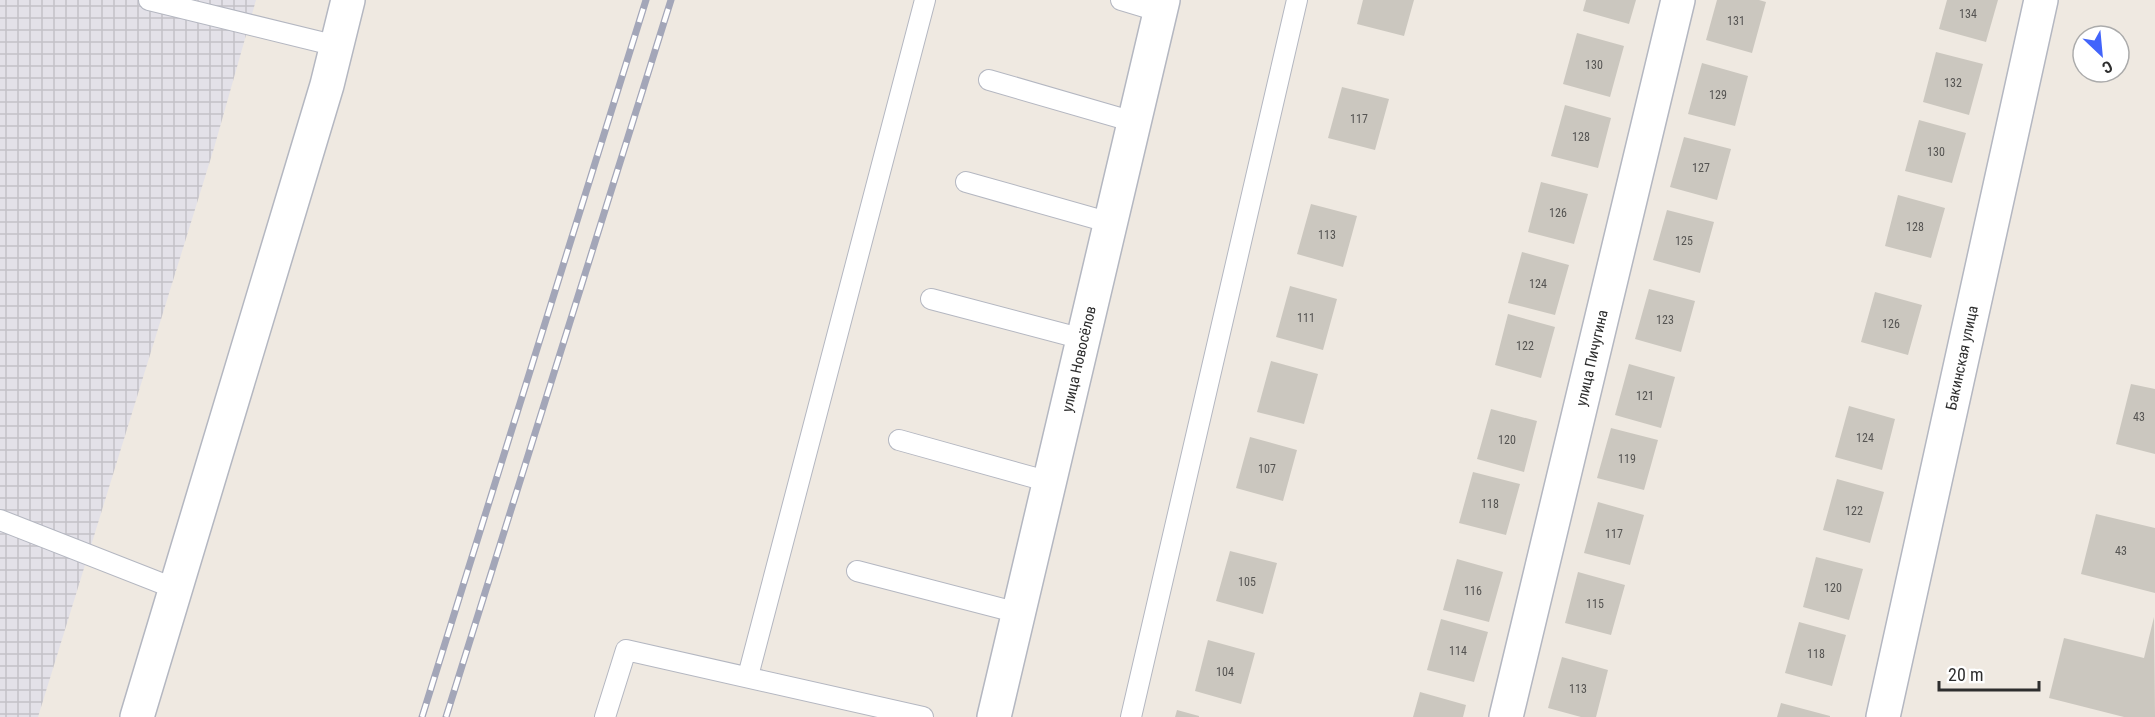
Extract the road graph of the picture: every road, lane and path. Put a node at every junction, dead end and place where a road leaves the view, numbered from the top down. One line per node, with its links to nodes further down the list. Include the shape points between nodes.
1 (149, 0): 9 (lane)
2 (348, 0): 9 (street)
3 (925, 0): 22 (lane)
4 (1121, 0): 8 (lane)
5 (1297, 0): 27 (lane)
6 (1678, 0): 28 (street, улица Пичугина)
7 (2041, 0): 29 (street, Бакинская улица)
8 (1162, 6): 11 (street, улица Новосёлов)
9 (337, 46): 20 (street)
10 (989, 80): 11 (lane)
11 (1134, 122): 13 (street, улица Новосёлов)
12 (966, 182): 13 (lane)
13 (1111, 223): 15 (street, улица Новосёлов)
14 (931, 299): 15 (lane)
15 (1083, 339): 17 (street, улица Новосёлов)
16 (899, 440): 17 (lane)
17 (1050, 482): 21 (street, улица Новосёлов)
18 (0, 520): 20 (lane)
19 (857, 571): 21 (lane)
20 (176, 589): 23 (street)
21 (1019, 614): 26 (street, улица Новосёлов)
22 (748, 676): 24 (lane, via 626,650); 25 (lane)
23 (137, 717)
24 (605, 717)
25 (923, 717)
26 (994, 717)
27 (1131, 717)
28 (1506, 717)
29 (1883, 717)

